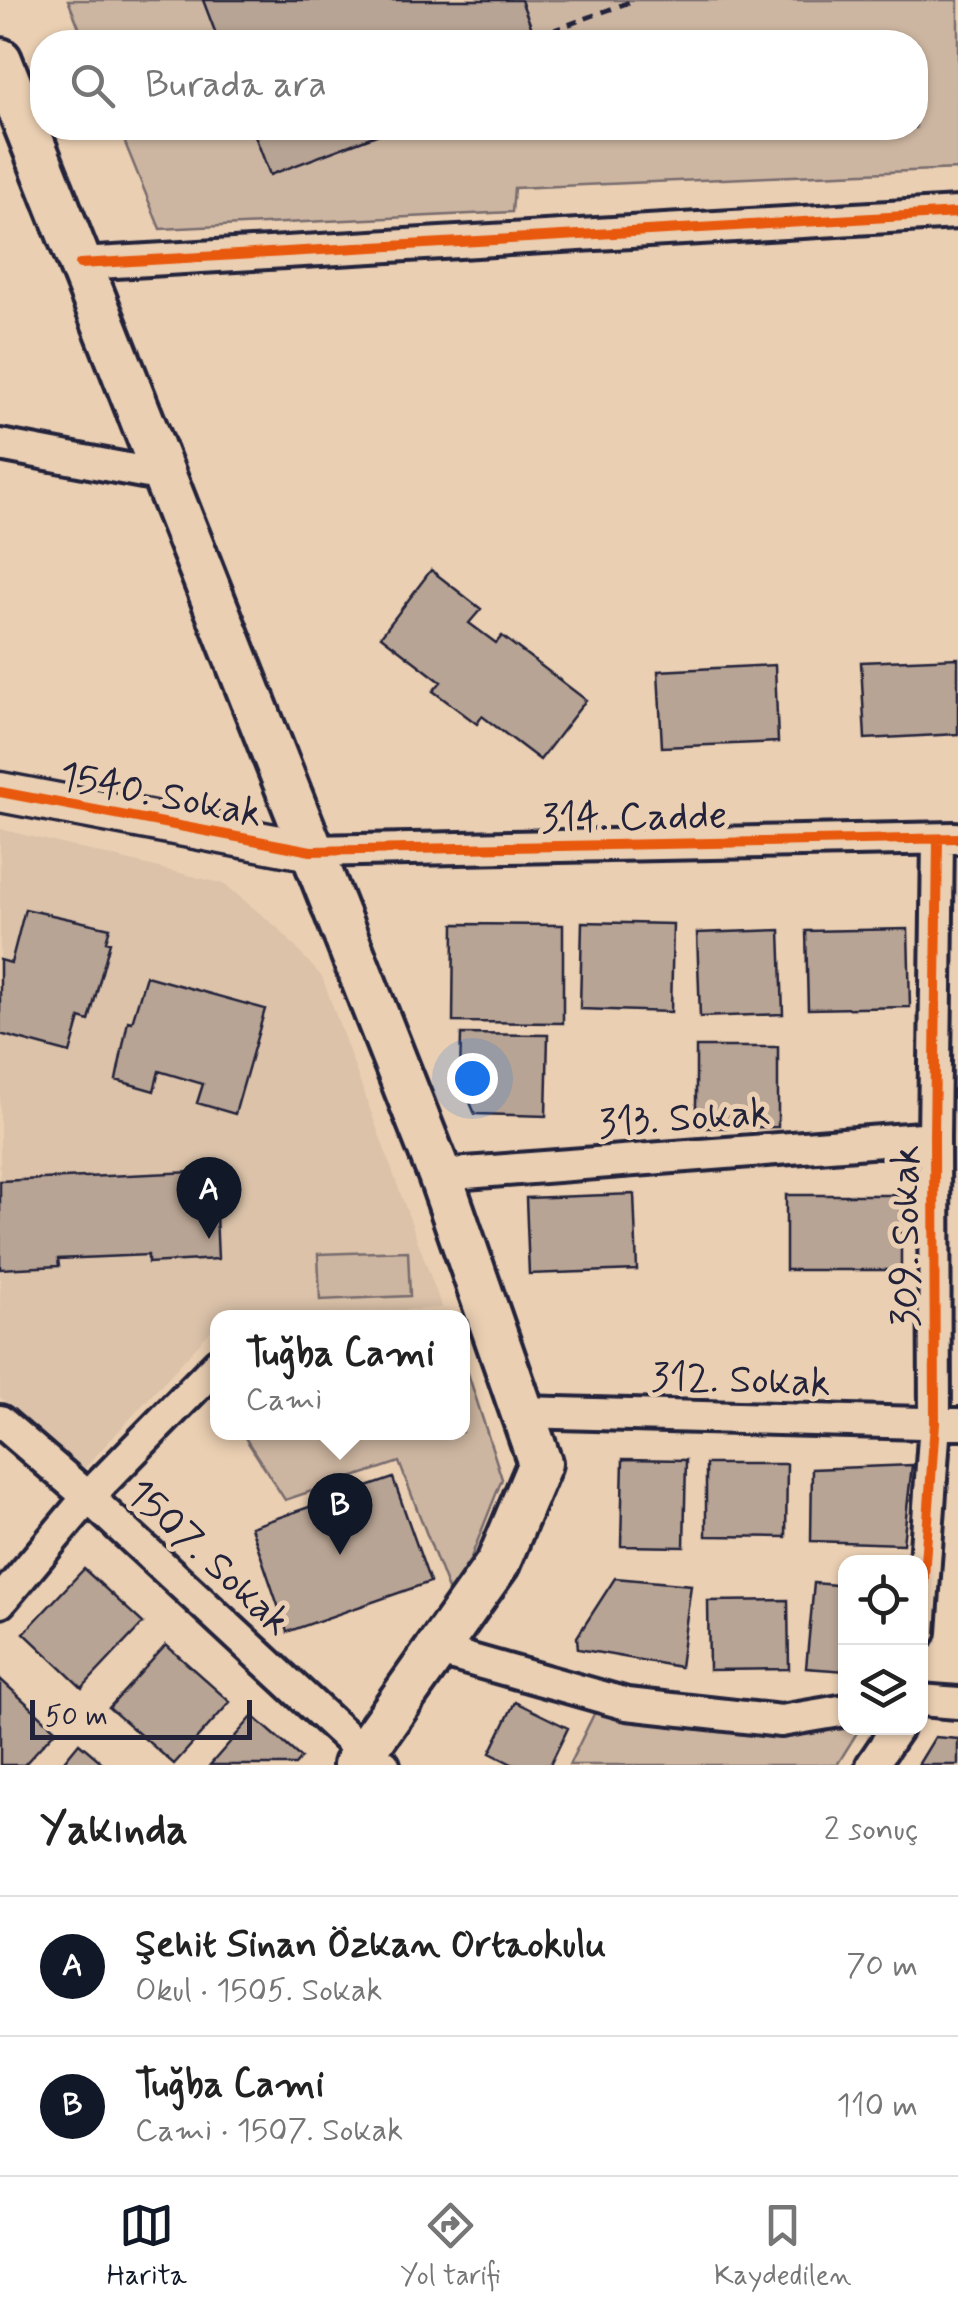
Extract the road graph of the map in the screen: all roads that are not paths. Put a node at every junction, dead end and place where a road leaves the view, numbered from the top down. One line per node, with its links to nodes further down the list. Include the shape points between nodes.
1 (0, 60): 2 (main road)
2 (30, 136)
3 (31, 140): 5 (main road)
4 (958, 213): 5 (street)
5 (80, 264): 7 (main road)
6 (0, 445): 7 (street)
7 (164, 476): 10 (main road)
8 (0, 792): 10 (street, 1540. Sokak)
9 (948, 838): 10 (street, 314. Cadde); 11 (street, 309. Sokak)
10 (311, 852): 12 (main road)
11 (934, 1138): 12 (street, 313. Sokak); 17 (street, 309. Sokak)
12 (440, 1175): 13 (main road)
13 (477, 1322): 15 (main road)
14 (210, 1372): 18 (street)
15 (522, 1412): 17 (street, 312. Sokak); 21 (main road, via 540,1463 498,1563)
16 (0, 1422): 18 (street, 1507. Sokak)
17 (947, 1423): 19 (street, 309. Sokak)
18 (88, 1498): 20 (street); 26 (street, 1507. Sokak)
19 (928, 1570)
20 (0, 1602)
21 (436, 1650): 24 (street, via 627,1704 781,1721); 26 (main road)
22 (928, 1701): 23 (street)
23 (958, 1703)
24 (838, 1711)
25 (892, 1735): 27 (street)
26 (368, 1761)
27 (872, 1765)

